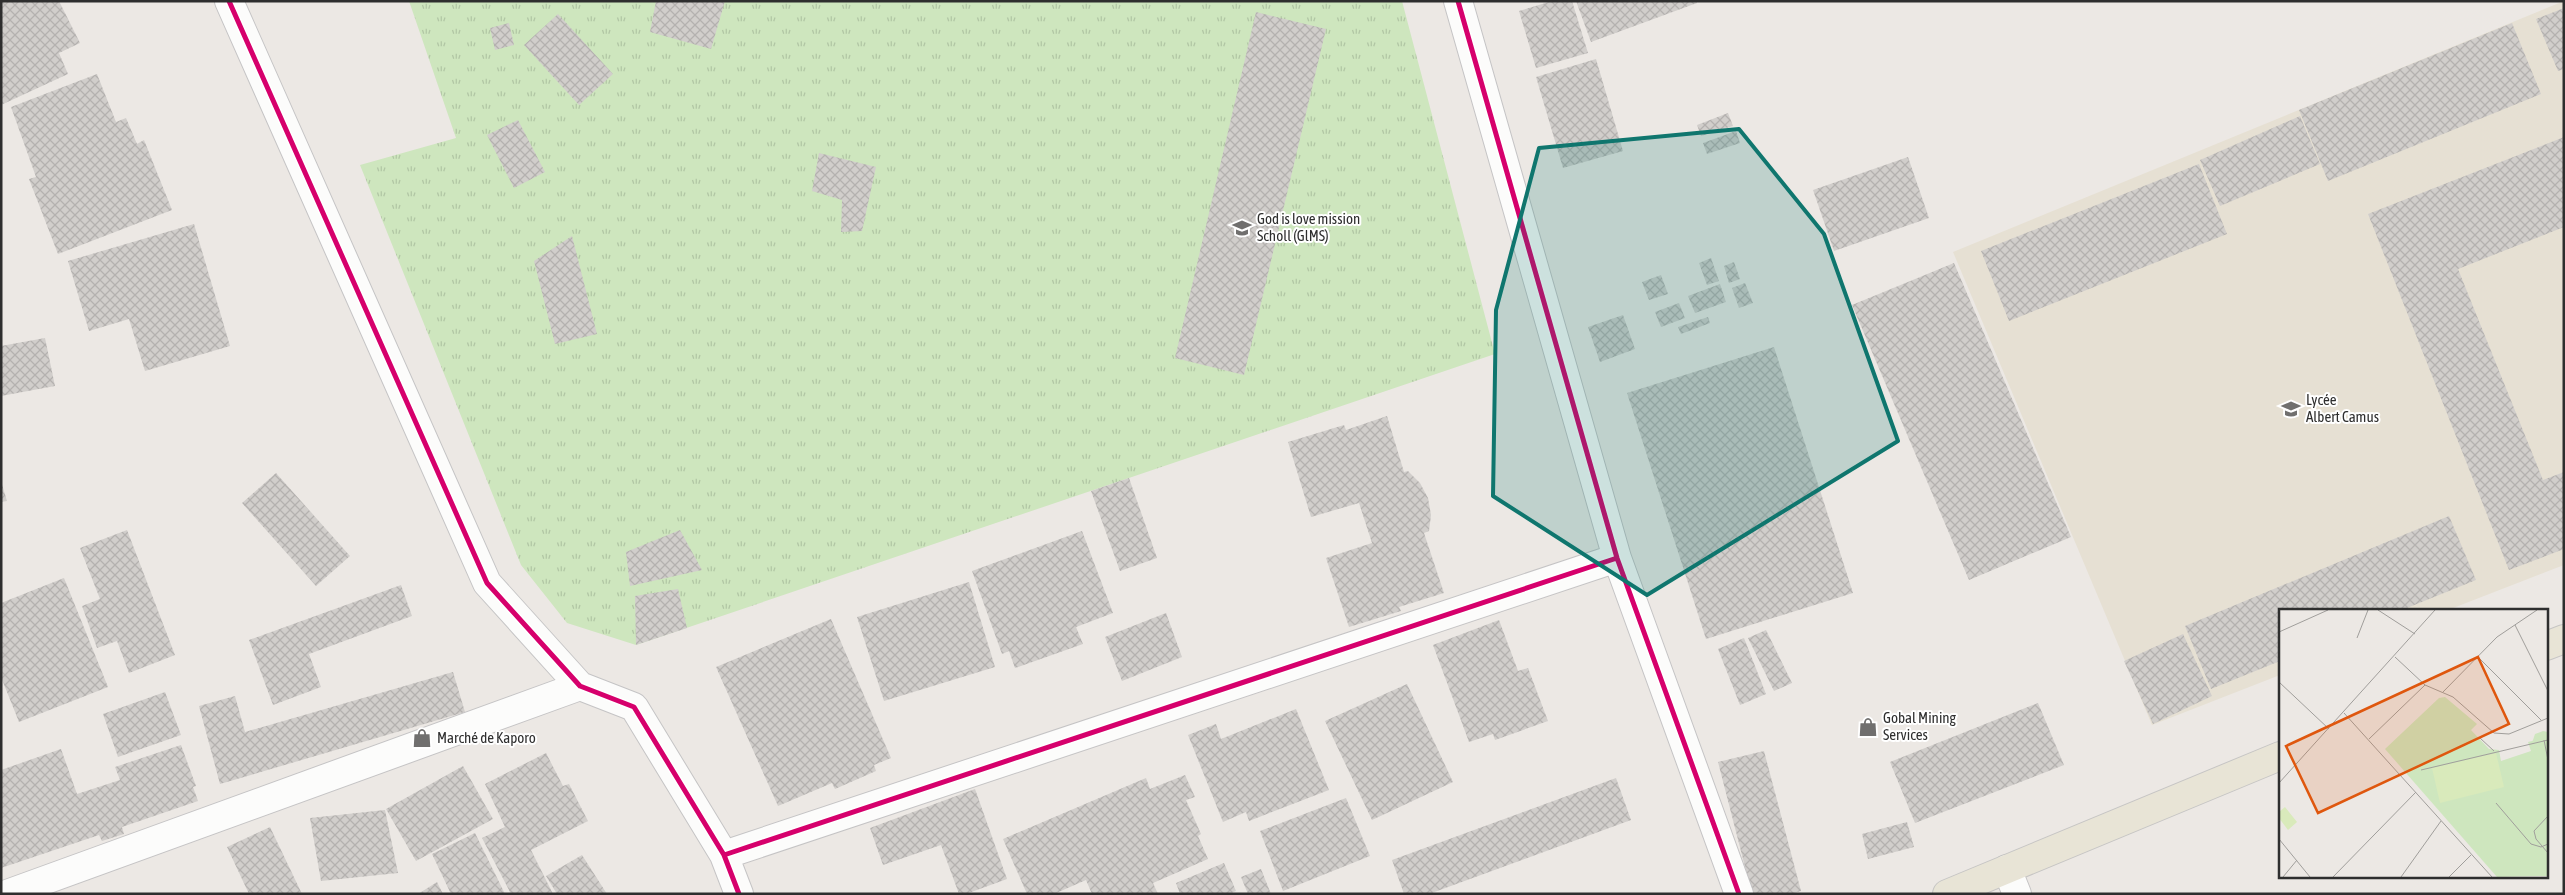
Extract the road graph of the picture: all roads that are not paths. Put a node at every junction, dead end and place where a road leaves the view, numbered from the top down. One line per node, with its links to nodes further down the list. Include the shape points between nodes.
1 (229, 1): 6 (street, via 487,583)
2 (1458, 1): 3 (street)
3 (1617, 558): 8 (street); 12 (street)
4 (2564, 639): 5 (main road)
5 (2548, 645)
6 (580, 686): 8 (street, via 634,707); 10 (street)
7 (2279, 756): 9 (main road)
8 (724, 855): 11 (street)
9 (2008, 869): 13 (main road); 14 (street)
10 (7, 894)
11 (739, 894)
12 (1739, 894)
13 (1947, 894)
14 (2017, 894)

